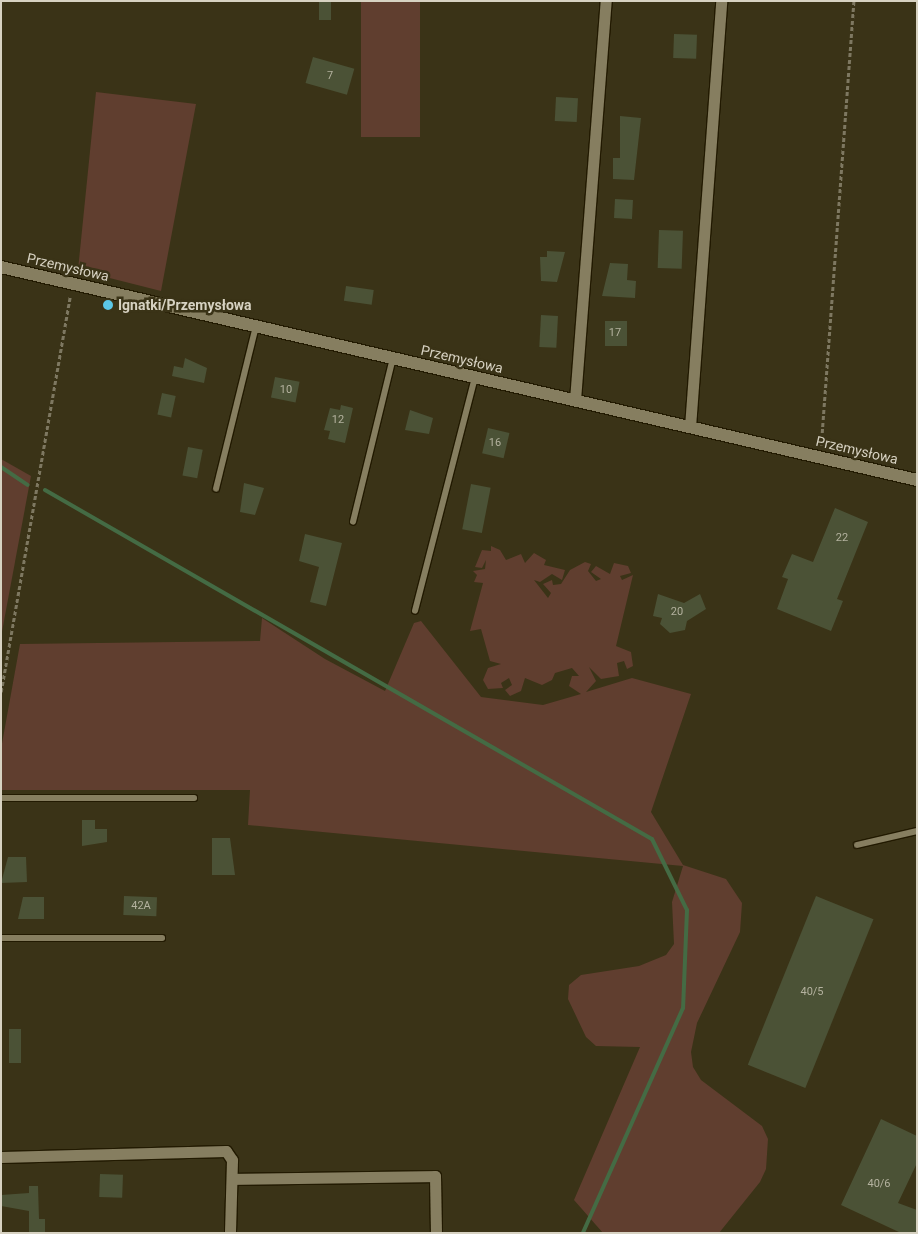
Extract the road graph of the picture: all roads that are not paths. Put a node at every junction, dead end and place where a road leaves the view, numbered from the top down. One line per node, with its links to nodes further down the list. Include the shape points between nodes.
1 (606, 1): 7 (street)
2 (721, 1): 8 (street)
3 (2, 271): 4 (street, Przemysłowa, via 72,283)
4 (256, 326): 5 (street, Przemysłowa); 10 (lane)
5 (393, 358): 6 (street, Przemysłowa); 11 (lane)
6 (475, 377): 7 (street, Przemysłowa); 12 (lane)
7 (575, 400): 8 (street, Przemysłowa)
8 (690, 427): 9 (street, Przemysłowa)
9 (917, 480)
10 (216, 489)
11 (353, 522)
12 (415, 611)
13 (1, 798): 14 (lane)
14 (194, 798)
15 (917, 831): 16 (lane)
16 (857, 844)
17 (1, 938): 18 (lane)
18 (162, 938)
19 (1, 1156): 20 (street, via 226,1151 232,1160)
20 (232, 1179): 21 (street); 22 (street, via 435,1176)
21 (230, 1233)
22 (436, 1233)

